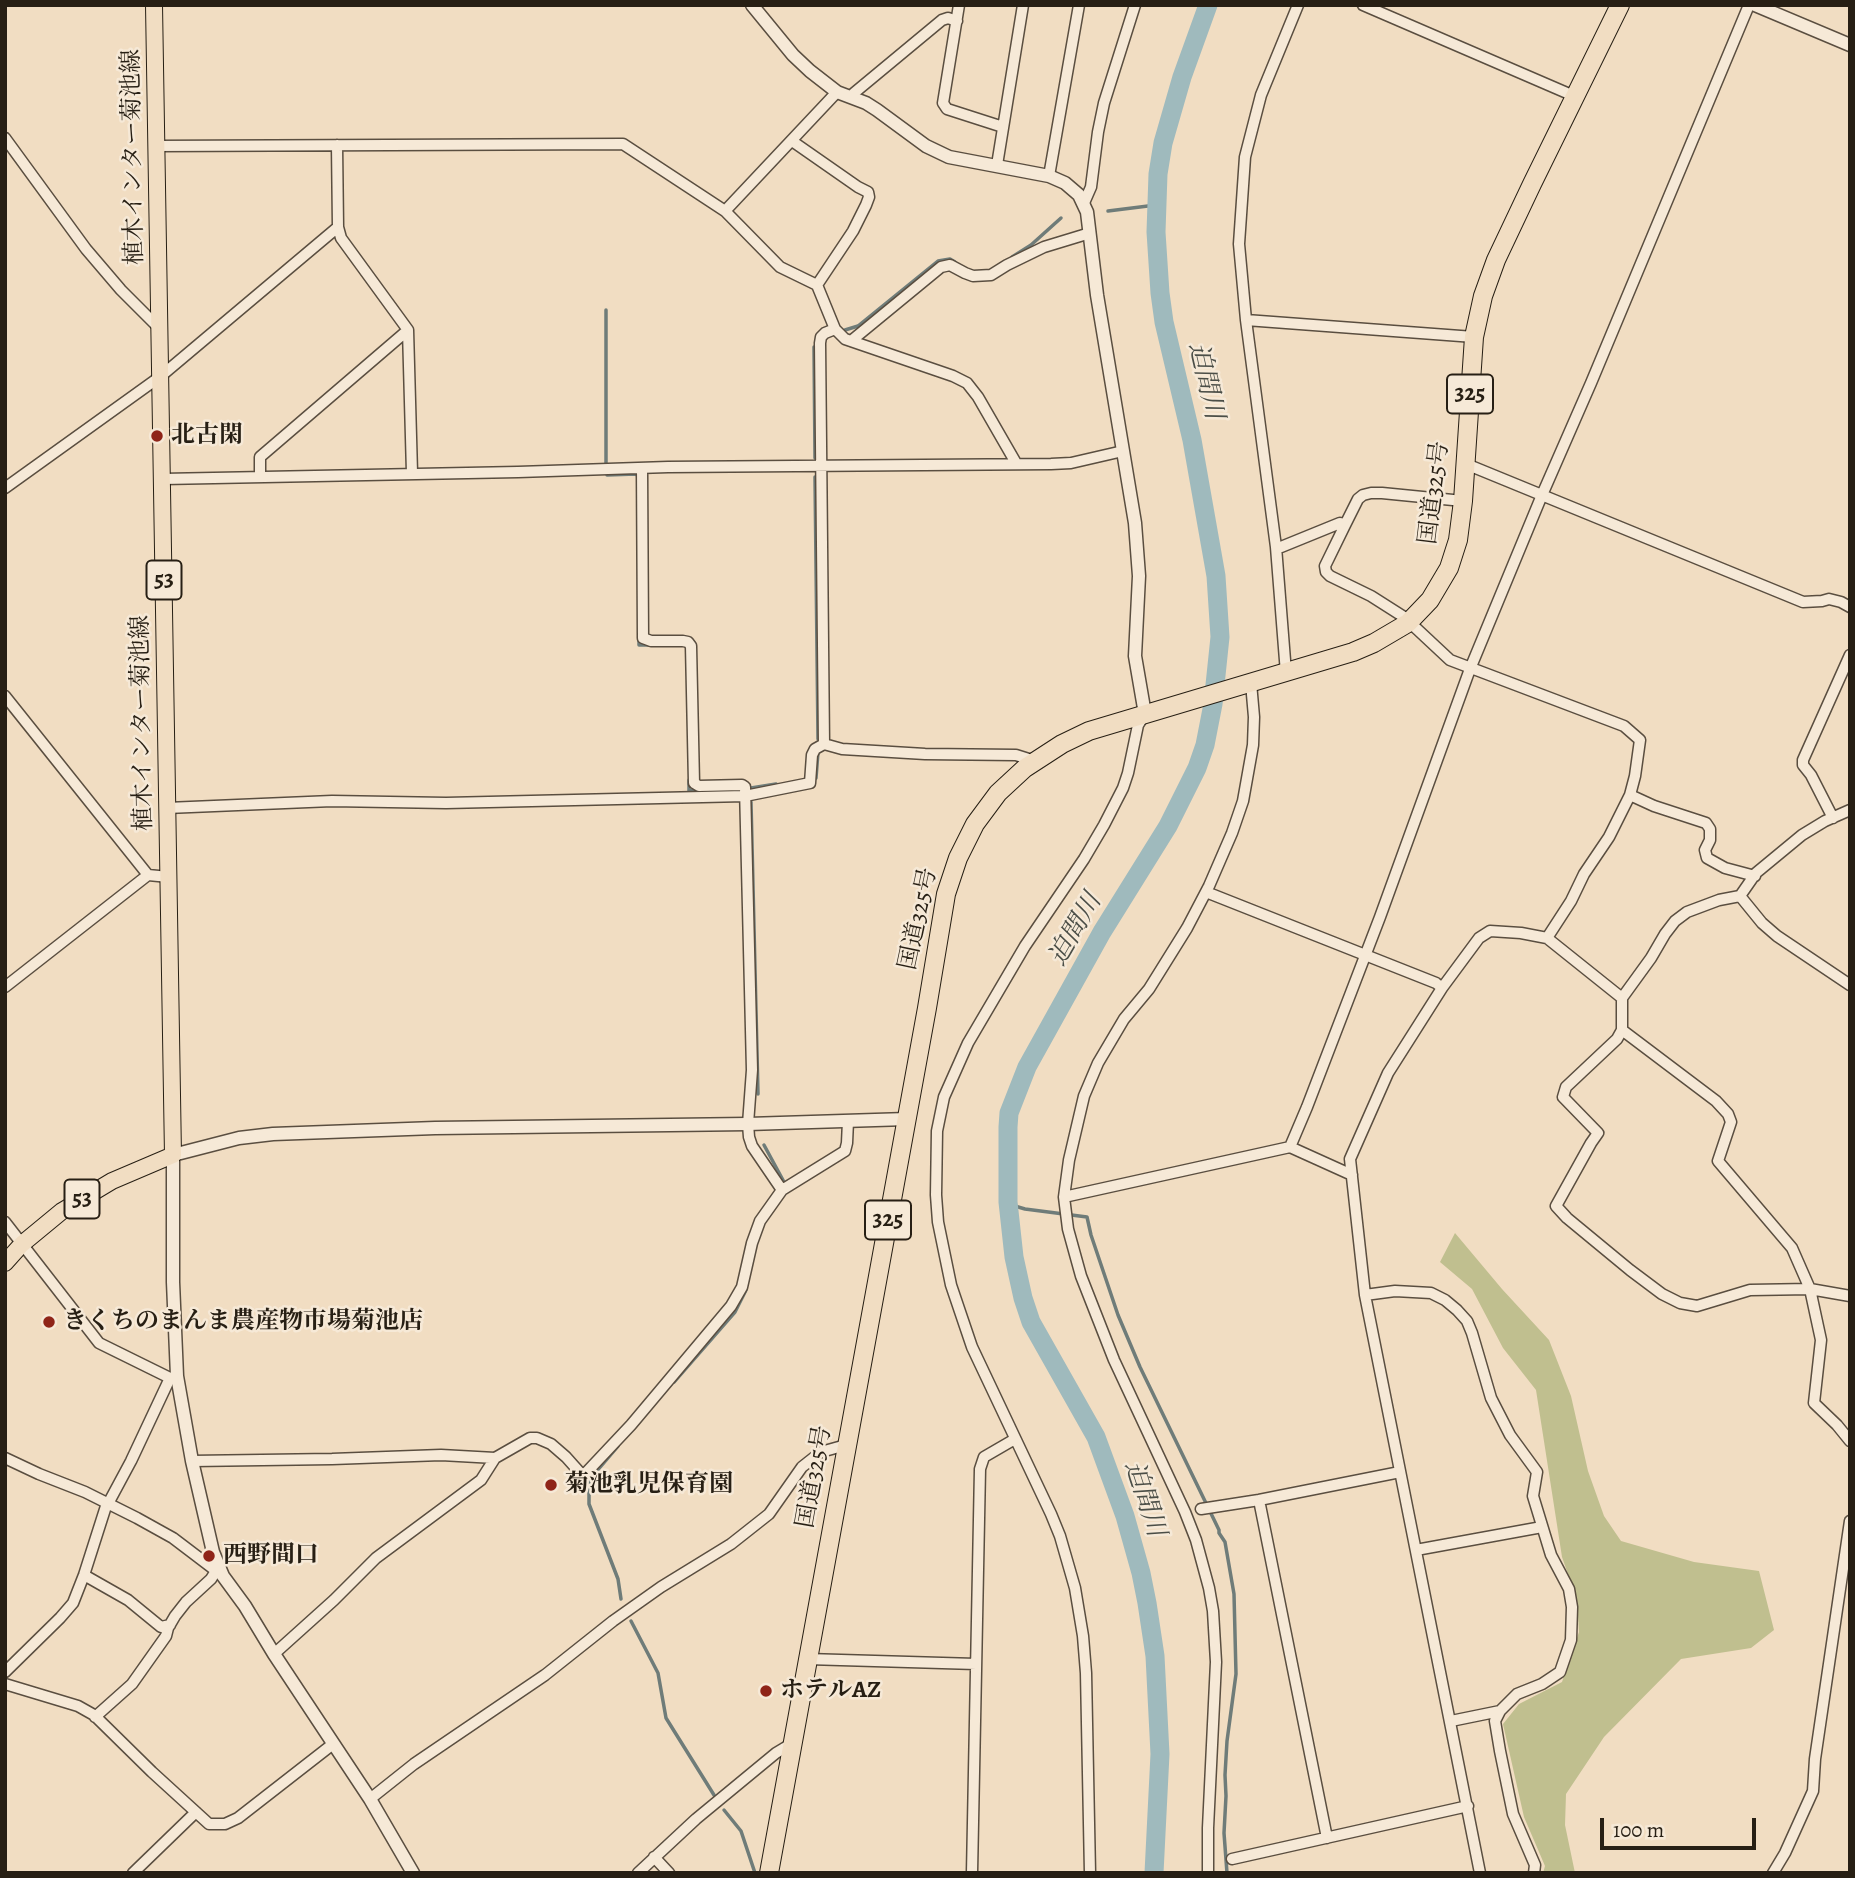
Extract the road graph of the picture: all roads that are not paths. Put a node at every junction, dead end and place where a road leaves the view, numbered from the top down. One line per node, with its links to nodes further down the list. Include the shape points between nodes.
1 (154, 5): 21 (main road, 植木インター菊池線 / 53)
2 (752, 5): 14 (street, via 793,55)
3 (959, 5): 12 (street)
4 (1023, 5): 17 (street)
5 (1079, 5): 23 (street)
6 (1135, 5): 24 (street, via 1104,103 1091,187)
7 (1298, 5): 29 (street, via 1261,95 1245,157 1240,244)
8 (1363, 5): 15 (street)
9 (1620, 5): 15 (highway, 国道325号 / 325)
10 (1749, 5): 45 (street)
11 (1755, 5): 13 (street)
12 (957, 20): 16 (street, via 942,20); 17 (street, via 943,103 947,109)
13 (1850, 45)
14 (837, 92): 16 (street); 19 (street)
15 (1574, 96): 33 (highway, 国道325号 / 325, via 1496,260)
16 (852, 97): 22 (street, via 938,153)
17 (1003, 127): 22 (street)
18 (5, 138): 30 (street, via 86,249)
19 (793, 141): 25 (street); 28 (street, via 866,190 869,197 853,232)
20 (337, 145): 21 (street); 25 (street, via 624,144); 26 (street)
21 (156, 146): 30 (main road, 植木インター菊池線 / 53)
22 (997, 165): 23 (street)
23 (1049, 176): 24 (street, via 1073,188)
24 (1084, 203): 27 (street)
25 (725, 211): 28 (street, via 780,267)
26 (338, 227): 32 (street, via 341,238); 35 (street)
27 (1090, 233): 34 (street, via 1044,247 991,275 965,274 950,265 940,267); 36 (street)
28 (817, 285): 31 (street)
29 (1246, 320): 33 (street); 48 (street)
30 (159, 328): 35 (main road, 植木インター菊池線 / 53)
31 (835, 329): 34 (street); 39 (street, via 825,333 820,344)
32 (408, 330): 41 (street); 42 (street, via 260,457)
33 (1474, 337): 38 (highway, 国道325号 / 325)
34 (851, 341): 37 (street, via 967,383)
35 (161, 376): 43 (main road, 植木インター菊池線 / 53); 44 (street)
36 (1123, 451): 37 (street, via 1071,463); 56 (street, via 1138,547 1135,656)
37 (1016, 463): 39 (street)
38 (1466, 464): 45 (street); 46 (highway, 国道325号 / 325)
39 (821, 467): 40 (street); 57 (street)
40 (642, 468): 41 (street); 60 (street, via 643,638 683,641 691,646 694,783 742,785)
41 (412, 473): 42 (street)
42 (261, 477): 43 (street)
43 (163, 479): 61 (main road, 植木インター菊池線 / 53)
44 (5, 488)
45 (1542, 495): 49 (street, via 1803,602 1829,599); 52 (street)
46 (1463, 501): 47 (street, via 1371,493 1358,499); 50 (highway, 国道325号 / 325, via 1449,568)
47 (1345, 525): 48 (street); 50 (street, via 1325,572)
48 (1276, 547): 53 (street)
49 (1850, 607)
50 (1409, 623): 52 (street, via 1450,660); 53 (highway, 国道325号 / 325, via 1353,652)
51 (1850, 655): 63 (street, via 1802,760)
52 (1471, 669): 59 (street, via 1624,726 1640,740); 70 (street)
53 (1286, 673): 54 (highway, 国道325号 / 325)
54 (1247, 684): 56 (highway, 国道325号 / 325); 67 (street, via 1254,717 1243,801)
55 (5, 696): 64 (street)
56 (1145, 714): 58 (highway, 国道325号 / 325, via 1088,731); 91 (street, via 1138,725 1126,780 1104,825 968,1042 949,1083 937,1131 938,1222 951,1285 972,1347)
57 (824, 744): 58 (street, via 925,754 1016,755); 60 (street, via 812,755 810,783)
58 (1035, 761): 76 (highway, 国道325号 / 325, via 986,807 951,876)
59 (1630, 795): 65 (street, via 1706,823 1710,828 1707,858); 69 (street)
60 (745, 796): 61 (street, via 332,801); 78 (street, via 752,1070)
61 (167, 808): 66 (main road, 植木インター菊池線 / 53)
62 (1850, 810): 63 (street)
63 (1833, 818): 65 (street, via 1802,835)
64 (148, 875): 66 (street); 72 (street)
65 (1755, 876): 68 (street)
66 (169, 877): 80 (main road, 植木インター菊池線 / 53)
67 (1206, 892): 70 (street); 83 (street, via 1149,989 1124,1019 1098,1063 1084,1096)
68 (1740, 896): 71 (street, via 1777,936); 74 (street, via 1718,900 1675,921)
69 (1547, 938): 73 (street, via 1490,931 1479,938); 74 (street)
70 (1365, 955): 73 (street); 79 (street)
71 (1850, 985)
72 (5, 987)
73 (1442, 988): 81 (street, via 1388,1073 1350,1159)
74 (1622, 998): 75 (street)
75 (1622, 1030): 87 (street, via 1728,1114 1731,1122 1718,1161 1792,1248); 87 (street, via 1566,1087 1563,1097 1598,1133 1556,1206 1630,1270 1680,1303 1696,1306 1750,1290)
76 (907, 1119): 77 (street); 93 (highway, 国道325号 / 325)
77 (848, 1121): 78 (street); 82 (street, via 845,1151)
78 (748, 1124): 80 (street, via 273,1133); 82 (street, via 755,1152)
79 (1290, 1147): 81 (street); 83 (street)
80 (173, 1155): 85 (main road, 53, via 112,1181 62,1211); 90 (street)
81 (1352, 1175): 88 (street)
82 (782, 1191): 95 (street, via 757,1226 736,1299 583,1476 551,1444 537,1438 530,1437)
83 (1064, 1197): 130 (street, via 1081,1276 1114,1360 1185,1511 1209,1588 1216,1662)
84 (5, 1222): 85 (street)
85 (22, 1244): 86 (main road, 53); 90 (street, via 99,1343)
86 (5, 1263)
87 (1810, 1289): 89 (street); 92 (street, via 1821,1340 1814,1404)
88 (1365, 1295): 97 (street); 102 (street, via 1431,1293 1467,1321 1491,1398 1537,1472 1533,1496)
89 (1850, 1296)
90 (174, 1377): 96 (street); 99 (street)
91 (1015, 1439): 109 (street, via 984,1457 980,1469); 129 (street, via 1060,1536 1079,1610 1087,1686)
92 (1850, 1441)
93 (846, 1445): 108 (highway, 国道325号 / 325); 117 (street, via 821,1452 802,1467 769,1514 731,1544 613,1620 545,1675)
94 (5, 1458): 99 (street)
95 (495, 1458): 96 (street, via 441,1455); 107 (street, via 481,1480 376,1558)
96 (192, 1461): 104 (street)
97 (1400, 1472): 98 (street); 103 (street)
98 (1259, 1500): 100 (street); 120 (street)
99 (107, 1503): 104 (street, via 173,1538); 105 (street)
100 (1201, 1509)
101 (1850, 1521): 133 (street, via 1813,1791)
102 (1542, 1527): 103 (street); 112 (street, via 1550,1556 1569,1589 1571,1640 1560,1672 1517,1694)
103 (1416, 1550): 114 (street)
104 (219, 1573): 106 (street, via 186,1602); 107 (street)
105 (84, 1575): 106 (street, via 128,1600 161,1627); 110 (street, via 73,1603 61,1618)
106 (170, 1625): 113 (street, via 132,1684)
107 (274, 1654): 115 (street)
108 (807, 1659): 109 (street); 116 (highway, 国道325号 / 325)
109 (976, 1664): 128 (street)
110 (5, 1672)
111 (5, 1684): 113 (street, via 78,1706)
112 (1500, 1711): 114 (street); 132 (street, via 1495,1721 1502,1763 1513,1814 1535,1865)
113 (95, 1717): 119 (street)
114 (1451, 1721): 118 (street)
115 (333, 1744): 117 (street); 119 (street, via 238,1818 209,1824)
116 (791, 1744): 121 (street); 127 (highway, 国道325号 / 325)
117 (370, 1798): 124 (street)
118 (1468, 1806): 120 (street); 131 (street)
119 (196, 1812): 123 (street)
120 (1327, 1838): 122 (street)
121 (654, 1857): 125 (street); 126 (street)
122 (1233, 1859)
123 (134, 1873)
124 (413, 1873)
125 (638, 1873)
126 (669, 1873)
127 (769, 1873)
128 (972, 1873)
129 (1090, 1873)
130 (1208, 1873)
131 (1480, 1873)
132 (1534, 1873)
133 (1773, 1873)

